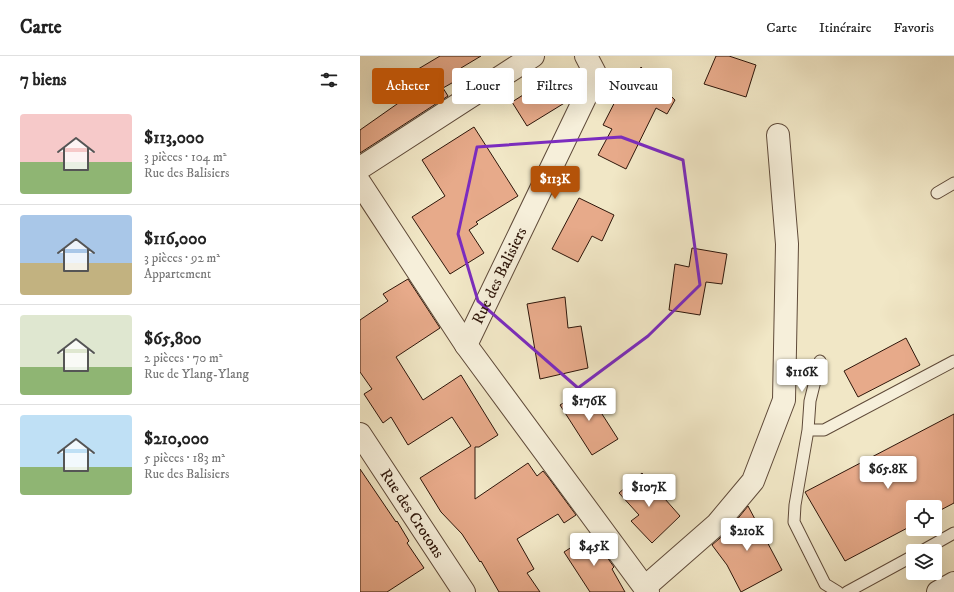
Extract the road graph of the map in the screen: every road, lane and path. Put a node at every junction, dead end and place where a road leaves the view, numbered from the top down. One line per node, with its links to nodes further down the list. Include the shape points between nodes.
1 (533, 56): 4 (street)
2 (586, 56): 8 (street, Rue des Balisiers, via 596,75)
3 (778, 135): 17 (street, via 787,244 784,400 753,482 717,524)
4 (360, 168)
5 (360, 183): 8 (street, Rue des Balisiers)
6 (954, 183): 7 (lane)
7 (938, 193)
8 (466, 345): 17 (street, Rue des Balisiers)
9 (820, 361): 11 (lane, via 810,401)
10 (954, 361): 11 (lane, via 824,430)
11 (808, 430): 19 (lane, via 794,522 825,584)
12 (360, 434): 18 (street, Rue des Crotons)
13 (954, 533): 14 (lane)
14 (934, 544)
15 (906, 560): 20 (lane)
16 (954, 583): 21 (street)
17 (646, 590)
18 (464, 592)
19 (838, 592)
20 (847, 592)
21 (938, 592)

